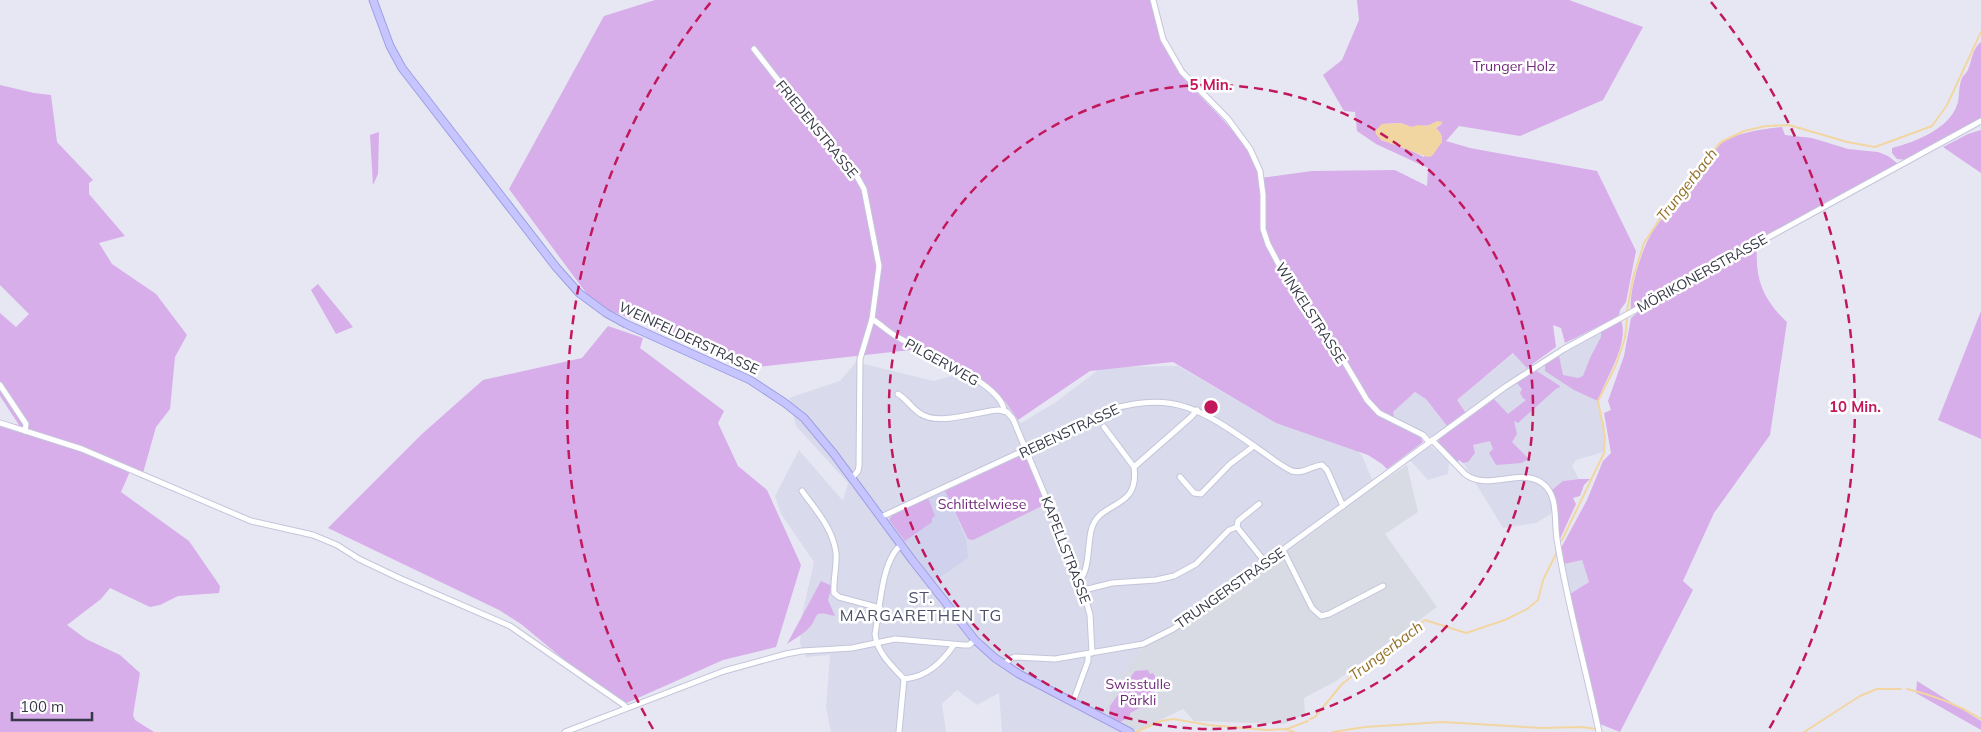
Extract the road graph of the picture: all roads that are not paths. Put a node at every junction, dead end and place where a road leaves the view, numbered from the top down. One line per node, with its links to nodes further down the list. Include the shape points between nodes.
1 (373, 0): 18 (main road, WEINFELDERSTRASSE, via 390,46 408,77 579,292 617,319 764,388 804,418)
2 (1153, 0): 13 (street, WINKELSTRASSE, via 1163,39 1182,72 1228,119 1250,149 1260,172 1263,229 1288,282 1329,336 1367,400 1379,413)
3 (754, 48): 5 (street, FRIEDENSTRASSE, via 855,173 864,189 879,266)
4 (1981, 121): 13 (street, MÖRIKONERSTRASSE, via 1564,349)
5 (872, 319): 9 (street, PILGERWEG, via 899,338 975,378 1004,405); 18 (street, FRIEDENSTRASSE, via 860,359 859,466)
6 (0, 385): 12 (street, via 26,424)
7 (898, 394): 9 (street, via 922,415 933,418)
8 (1197, 410): 14 (street, REBENSTRASSE); 15 (street, REBENSTRASSE, via 1162,402 1130,404); 16 (street)
9 (1004, 411): 15 (street, PILGERWEG, via 1013,419)
10 (0, 423): 12 (street)
11 (1104, 427): 16 (street)
12 (25, 430): 38 (street, via 82,449 251,521 313,535 337,545 399,578 510,626)
13 (1431, 441): 21 (street, TRUNGERSTRASSE); 42 (street, via 1471,478 1481,481 1529,478 1541,482 1549,490 1562,571)
14 (1254, 446): 17 (street, via 1230,464 1202,494 1194,494); 21 (street, REBENSTRASSE, via 1294,472 1324,466)
15 (1028, 450): 22 (street, REBENSTRASSE); 27 (street, KAPELLSTRASSE)
16 (1134, 467): 27 (street, via 1135,483 1130,495 1099,516 1093,525 1085,574)
17 (1180, 477)
18 (852, 478): 22 (main road, WEINFELDERSTRASSE)
19 (802, 491): 30 (street, via 833,540 836,553 834,593)
20 (1259, 504): 23 (street, via 1238,521)
21 (1343, 506): 25 (street, TRUNGERSTRASSE)
22 (881, 516): 24 (main road, WEINFELDERSTRASSE)
23 (1237, 527): 26 (street); 29 (street, via 1229,530 1196,564 1174,576)
24 (902, 545): 30 (street, via 889,564); 31 (main road, WEINFELDERSTRASSE)
25 (1283, 550): 26 (street, TRUNGERSTRASSE); 28 (street, via 1312,608 1320,616)
26 (1265, 562): 34 (street, TRUNGERSTRASSE, via 1202,609 1151,641)
27 (1080, 579): 29 (street, KAPELLSTRASSE)
28 (1383, 586)
29 (1084, 590): 34 (street, KAPELLSTRASSE, via 1091,625)
30 (880, 608): 32 (street, via 875,634)
31 (975, 640): 33 (street, via 969,644); 35 (main road, WEINFELDERSTRASSE)
32 (877, 642): 33 (street, via 895,639); 36 (street, via 890,666); 38 (street, via 852,648 786,654 724,671)
33 (954, 645): 36 (street, via 933,668)
34 (1090, 654): 35 (street, TRUNGERSTRASSE, via 1048,660 1014,658); 37 (street, KAPELLSTRASSE)
35 (1003, 664): 37 (main road, WEINFELDERSTRASSE)
36 (904, 678): 40 (street)
37 (1073, 702): 41 (main road, WEINFELDERSTRASSE)
38 (626, 708): 39 (street)
39 (565, 732)
40 (899, 732)
41 (1130, 732)
42 (1599, 732)

